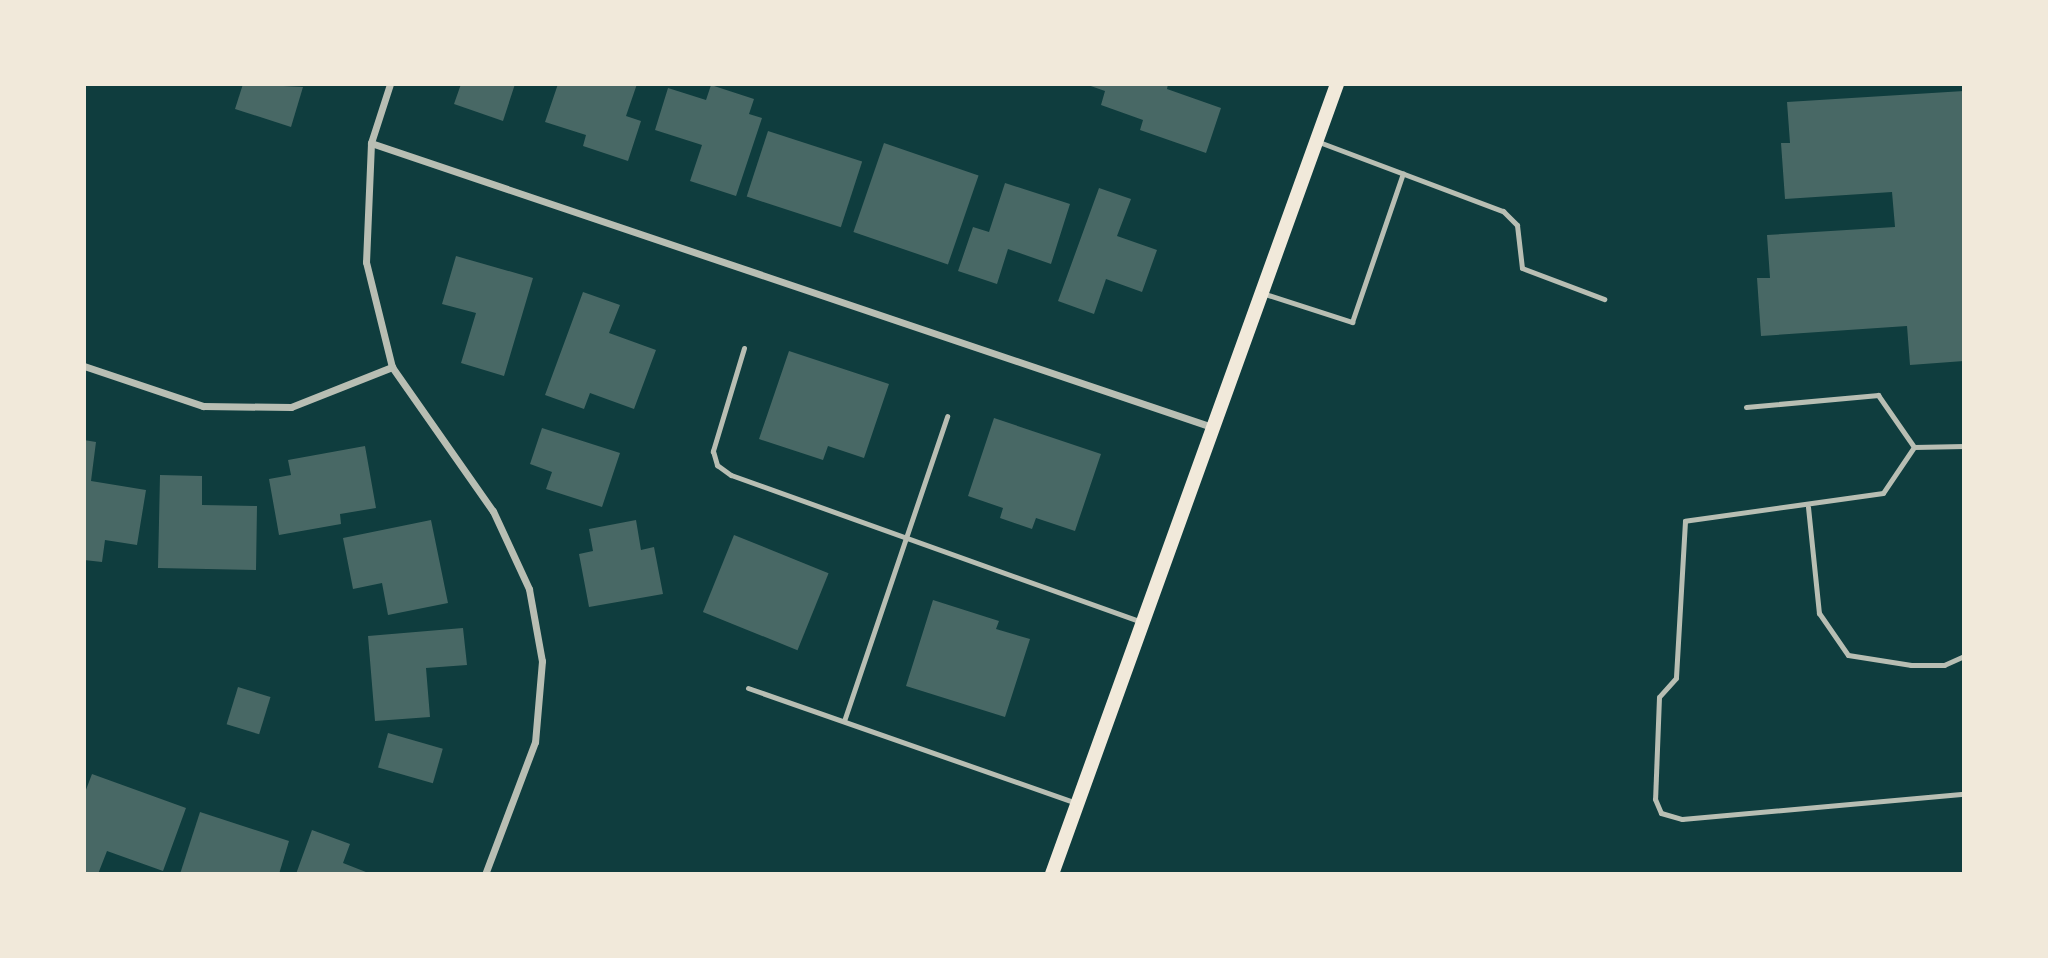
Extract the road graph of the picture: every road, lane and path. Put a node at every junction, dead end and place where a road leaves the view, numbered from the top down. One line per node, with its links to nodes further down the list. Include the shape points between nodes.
1 (390, 84): 4 (street)
2 (1337, 84): 3 (main road)
3 (1317, 140): 5 (lane); 6 (main road)
4 (371, 143): 10 (street, via 366,262); 13 (street)
5 (1403, 173): 6 (lane, via 1352,322); 7 (lane, via 1503,211 1517,225 1522,268)
6 (1261, 293): 13 (main road)
7 (1604, 299)
8 (744, 348): 17 (lane, via 713,451 717,465)
9 (84, 366): 10 (street, via 203,405 291,407)
10 (392, 367): 24 (street, via 494,510 531,601 542,661 535,741)
11 (1746, 407): 15 (lane, via 1878,395)
12 (947, 416): 17 (lane)
13 (1212, 427): 18 (main road)
14 (1964, 446): 15 (lane)
15 (1914, 447): 16 (lane, via 1883,493)
16 (1808, 507): 19 (lane, via 1819,613 1848,655 1911,665 1944,665); 22 (lane, via 1685,522 1676,678 1659,697 1655,799 1661,813 1682,818)
17 (906, 538): 18 (lane); 21 (lane)
18 (1142, 622): 23 (main road)
19 (1964, 656)
20 (748, 688): 21 (lane)
21 (844, 721): 23 (lane)
22 (1964, 794)
23 (1077, 803): 27 (main road)
24 (485, 874)
25 (724, 874): 26 (lane)
26 (735, 874)
27 (1052, 874)

